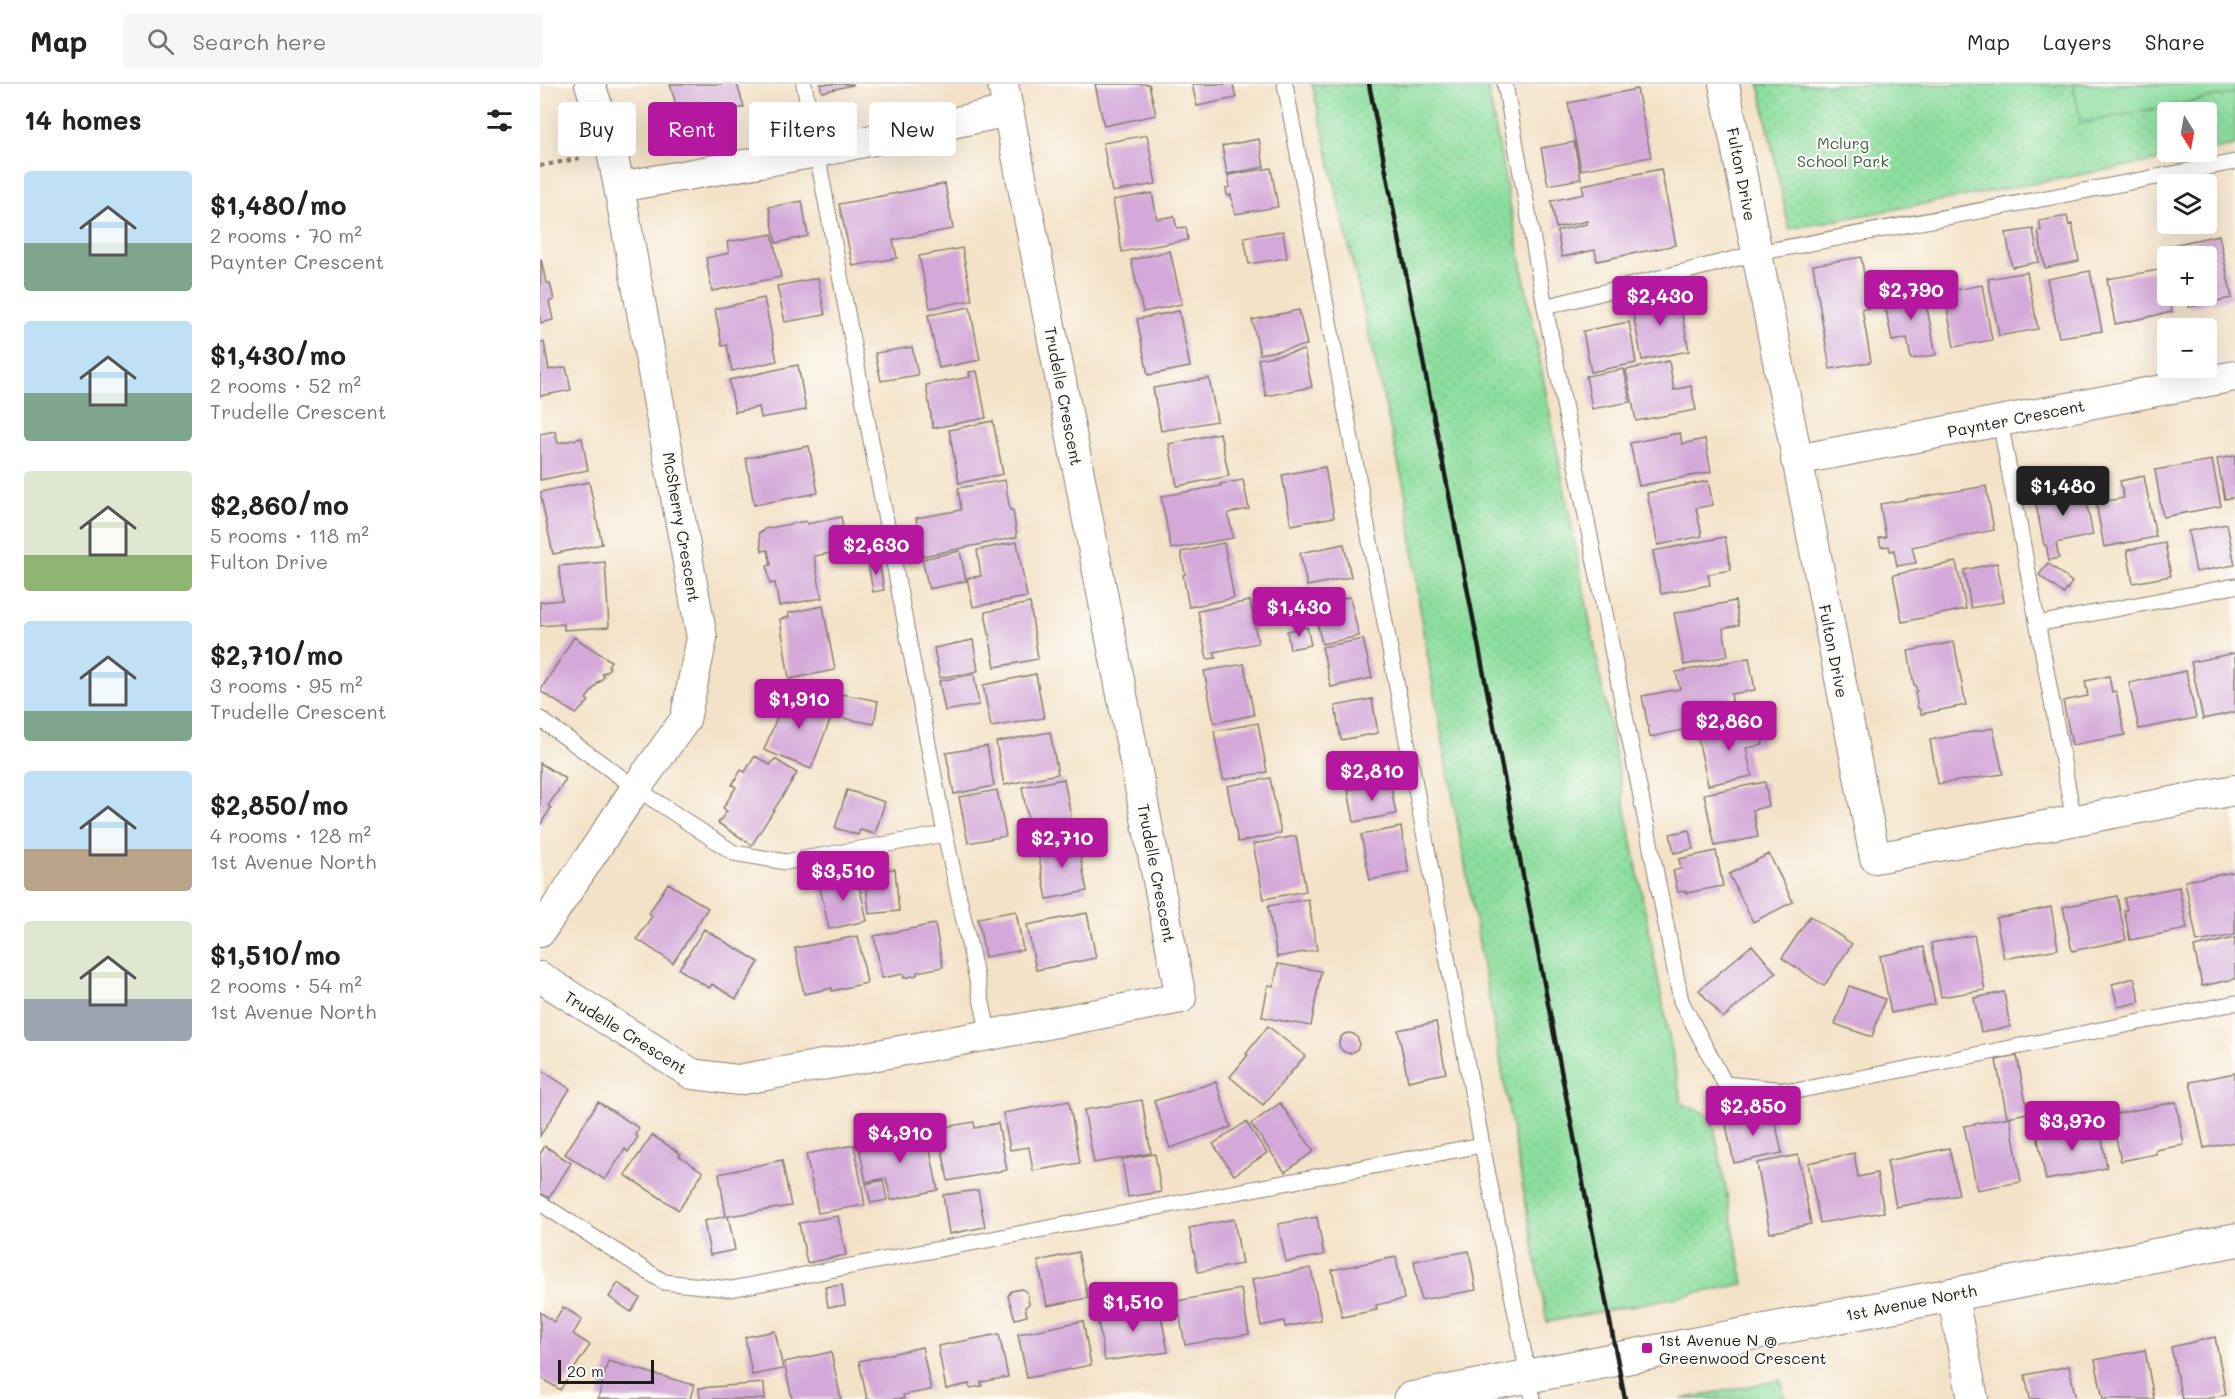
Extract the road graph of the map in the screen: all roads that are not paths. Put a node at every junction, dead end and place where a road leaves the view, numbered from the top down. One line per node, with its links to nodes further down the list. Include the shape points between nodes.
1 (590, 84): 12 (street, McSherry Crescent)
2 (804, 84): 7 (lane)
3 (1285, 84): 29 (lane)
4 (1505, 84): 14 (lane)
5 (1724, 84): 13 (street, Fulton Drive)
6 (1006, 98): 8 (street); 28 (street, Trudelle Crescent, via 1181,998)
7 (807, 102)
8 (857, 141)
9 (794, 156): 12 (street)
10 (818, 156): 24 (lane)
11 (2235, 162): 13 (lane)
12 (620, 187): 21 (street, McSherry Crescent, via 702,638 685,720)
13 (1758, 253): 14 (lane); 17 (street, Fulton Drive)
14 (1545, 307): 27 (lane, via 1681,1001 1725,1084 1796,1091)
15 (2235, 376): 16 (street, Paynter Crescent)
16 (2000, 421): 17 (street, Paynter Crescent); 19 (lane)
17 (1796, 460): 23 (street, Fulton Drive, via 1875,858)
18 (2235, 586): 19 (lane)
19 (2037, 624): 23 (lane)
20 (540, 719): 21 (lane)
21 (636, 788): 24 (lane, via 734,853 786,862); 25 (street, McSherry Crescent)
22 (2235, 790): 23 (street, Fulton Drive)
23 (2074, 821)
24 (945, 834): 28 (lane)
25 (540, 932)
26 (540, 977): 28 (street, Trudelle Crescent, via 692,1074 738,1080)
27 (2235, 1003)
28 (989, 1035)
29 (1482, 1145): 30 (lane, via 731,1289 664,1282); 33 (lane)
30 (540, 1203)
31 (2235, 1240): 32 (street, 1st Avenue North)
32 (1952, 1293): 33 (street, 1st Avenue North); 35 (street)
33 (1530, 1388): 34 (street, 1st Avenue North)
34 (1410, 1399)
35 (1973, 1399)

